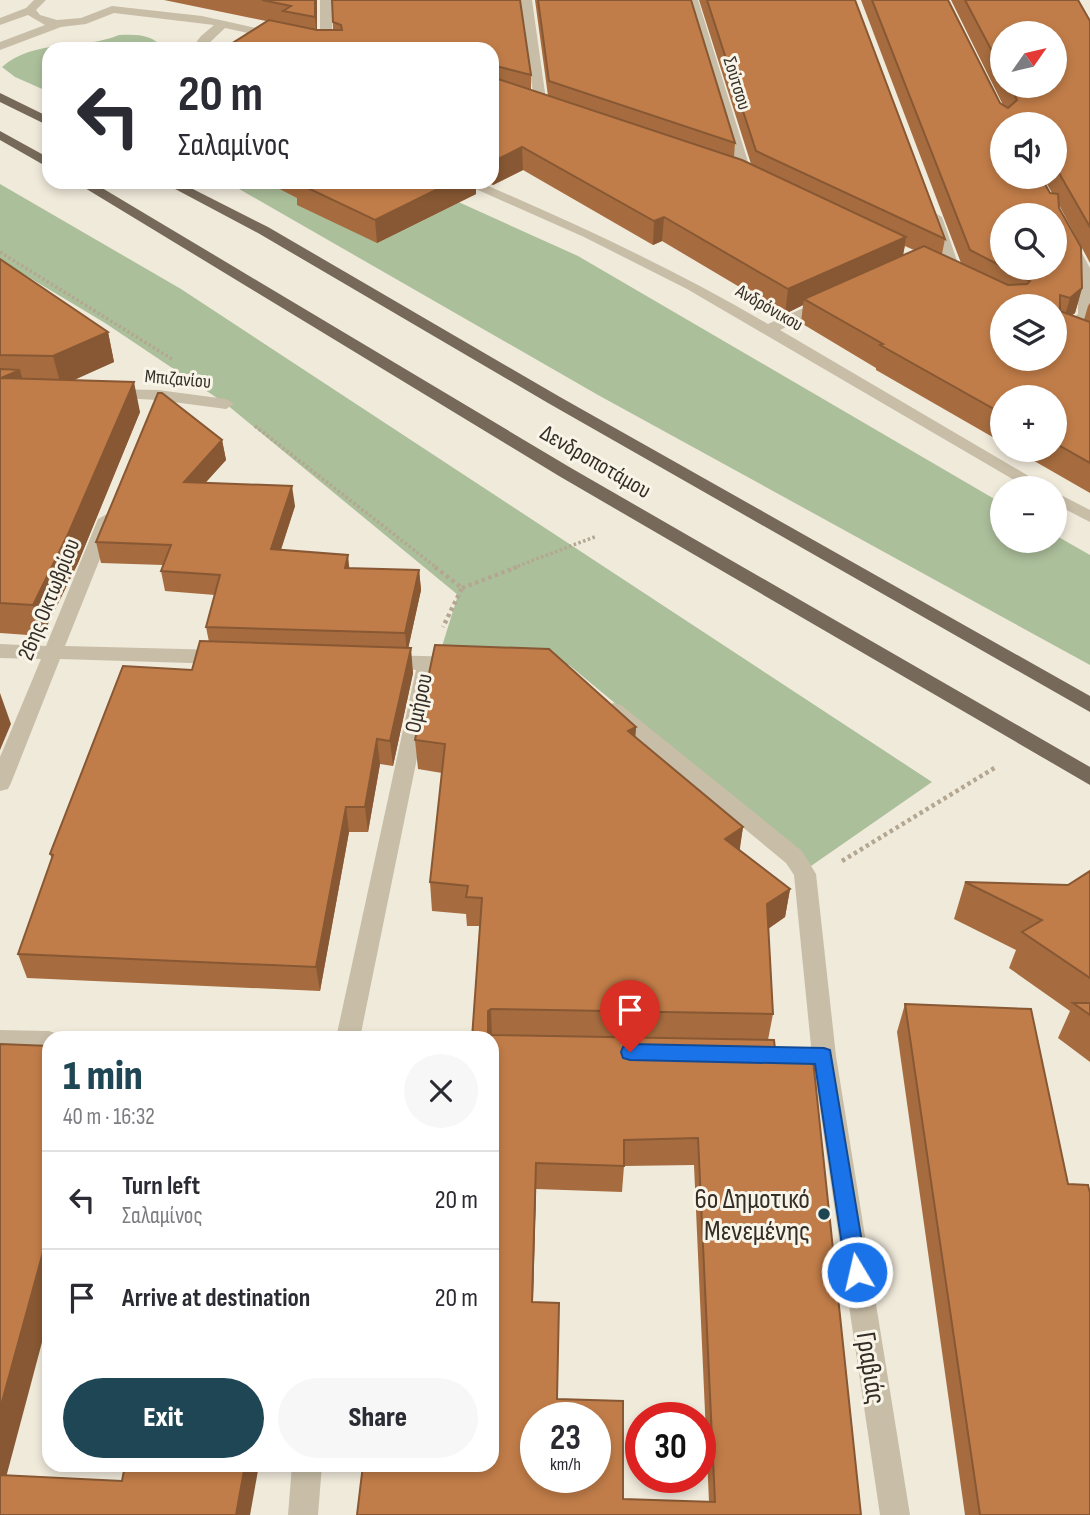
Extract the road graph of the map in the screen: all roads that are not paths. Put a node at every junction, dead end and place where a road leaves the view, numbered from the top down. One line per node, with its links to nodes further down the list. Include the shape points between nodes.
1 (40, 0): 6 (street)
2 (326, 0): 12 (street)
3 (526, 0): 15 (street)
4 (692, 0): 19 (street, Σούτσου)
5 (112, 4): 8 (street, via 94,19); 9 (street)
6 (30, 10): 7 (street); 8 (street, via 37,18)
7 (0, 22)
8 (62, 23): 13 (street)
9 (224, 23): 10 (street); 11 (street)
10 (202, 42)
11 (305, 42)
12 (330, 42)
13 (0, 46)
14 (0, 97): 16 (main road)
15 (541, 107)
16 (42, 118)
17 (0, 135): 18 (main road)
18 (42, 160)
19 (746, 179)
20 (94, 189): 43 (main road, Δενδροποτάμου, via 644,518)
21 (183, 189): 42 (main road, Δενδροποτάμου, via 263,230)
22 (483, 189): 27 (street, Ανδρόνικου, via 633,254)
23 (929, 201): 25 (street, via 961,281)
24 (1067, 239): 28 (street, via 1084,270 1086,314)
25 (932, 267)
26 (844, 295): 27 (street)
27 (768, 330): 31 (street, Ανδρόνικου)
28 (1067, 332)
29 (92, 394): 30 (street, Μπιζανίου)
30 (226, 404)
31 (1019, 476)
32 (116, 498): 36 (street, 26ης Οκτωβρίου)
33 (1067, 504): 34 (street)
34 (1090, 517)
35 (0, 651): 36 (street)
36 (53, 652): 37 (street); 44 (street, 26ης Οκτωβρίου)
37 (247, 658)
38 (358, 661): 39 (street, Ομήρου)
39 (427, 663): 40 (street); 45 (street, Ομήρου)
40 (479, 665)
41 (600, 698): 50 (street, Γραβιάς, via 794,857 806,874 810,1056)
42 (1090, 705)
43 (1090, 777)
44 (0, 783)
45 (349, 1031)
46 (0, 1040): 47 (street)
47 (42, 1041)
48 (306, 1472): 49 (street)
49 (303, 1515)
50 (895, 1515)

